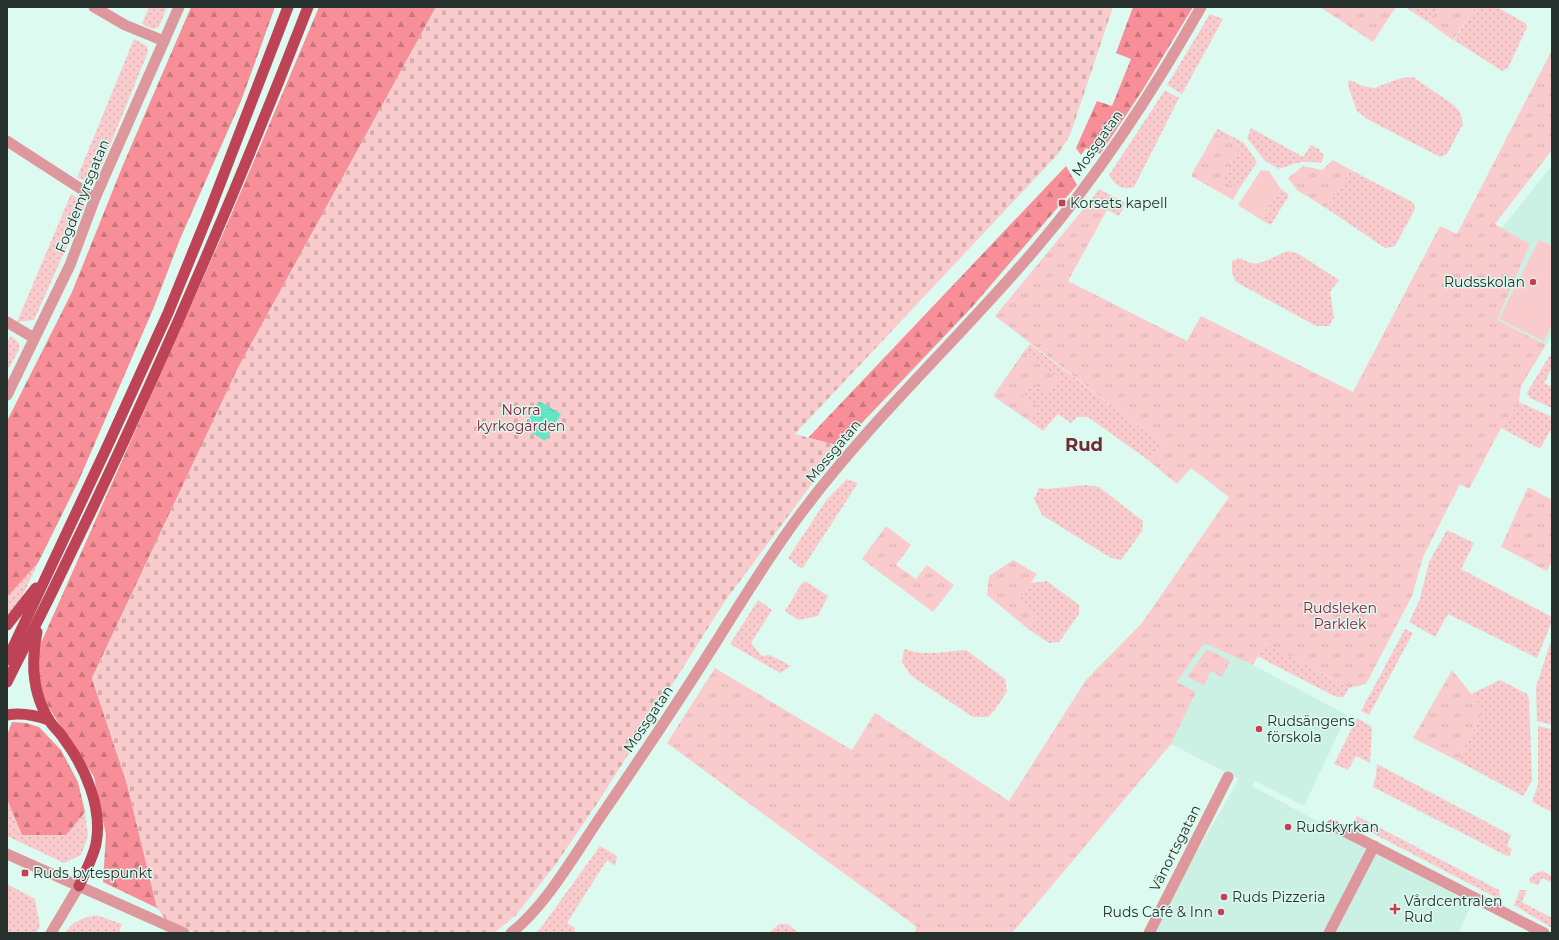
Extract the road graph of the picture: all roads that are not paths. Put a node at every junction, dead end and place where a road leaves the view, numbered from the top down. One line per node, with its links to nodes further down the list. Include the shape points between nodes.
1 (94, 7): 6 (street, via 125,25)
2 (179, 7): 6 (street, Fogdemyrsgatan)
3 (288, 7): 12 (main road, via 168,313)
4 (308, 7): 13 (main road, via 268,110 179,318 117,458)
5 (1201, 7): 26 (street, Mossgatan, via 1170,62 1092,179 1036,248 900,396 802,512 566,867 543,900)
6 (164, 41): 8 (street, Fogdemyrsgatan)
7 (7, 141): 8 (street)
8 (95, 198): 10 (street, Fogdemyrsgatan, via 70,265)
9 (7, 322): 10 (street)
10 (34, 338): 11 (street, Fogdemyrsgatan)
11 (7, 395)
12 (51, 568): 14 (main road); 15 (main road)
13 (40, 616): 16 (main road); 18 (main road, via 33,659 35,682)
14 (7, 625)
15 (7, 660)
16 (7, 682)
17 (7, 715): 18 (main road, via 29,714)
18 (49, 720): 23 (main road, via 75,756 92,794 97,816 96,845)
19 (1228, 777): 27 (street, Vänortsgatan)
20 (1332, 825): 21 (street)
21 (1374, 846): 28 (street); 29 (street)
22 (7, 854): 23 (street)
23 (79, 886): 24 (street); 25 (street)
24 (51, 933)
25 (184, 933)
26 (511, 933)
27 (1149, 933)
28 (1329, 933)
29 (1544, 933)

